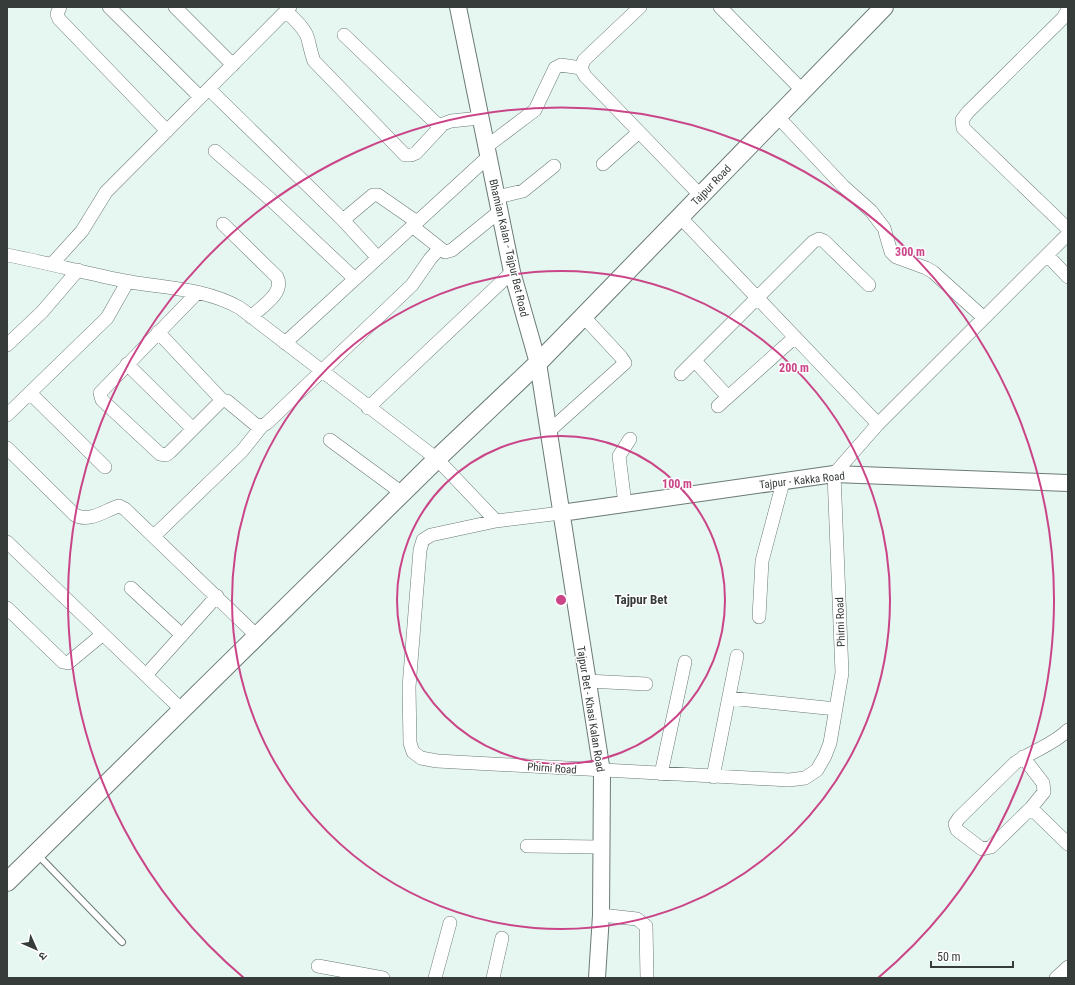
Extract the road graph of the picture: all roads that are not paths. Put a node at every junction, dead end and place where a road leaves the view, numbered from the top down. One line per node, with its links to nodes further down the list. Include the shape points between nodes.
1 (60, 7): 18 (street, via 57,14 59,18)
2 (109, 7): 14 (street)
3 (175, 7): 11 (street)
4 (458, 7): 16 (street, Bhamian Kalan - Tajpur Bet Road)
5 (640, 7): 12 (street, via 584,60)
6 (720, 7): 13 (street)
7 (884, 7): 13 (main road, Tajpur Road)
8 (288, 9): 11 (street); 17 (street, via 308,38 314,61 405,155 416,153)
9 (1067, 10): 30 (street, via 1063,18 962,120 963,128)
10 (344, 35): 17 (street)
11 (232, 65): 14 (street)
12 (581, 68): 19 (street, via 585,76); 21 (street, via 561,65 555,68 536,110)
13 (803, 91): 15 (main road, Tajpur Road)
14 (204, 93): 18 (street); 27 (street)
15 (778, 117): 24 (main road, Tajpur Road); 47 (street, via 843,186 871,211 884,228 891,252 896,257 933,272)
16 (480, 118): 17 (street, via 451,121); 21 (street, Bhamian Kalan - Tajpur Bet Road)
17 (440, 127)
18 (167, 131): 36 (street, via 106,192 82,231)
19 (639, 132): 22 (street); 24 (street)
20 (215, 151): 40 (street, via 269,198)
21 (487, 152): 25 (street, Bhamian Kalan - Tajpur Bet Road); 29 (street)
22 (603, 164)
23 (554, 166): 25 (street, via 523,191)
24 (701, 196): 26 (main road, Tajpur Road)
25 (498, 204): 32 (street, via 452,250 445,252); 38 (street, Bhamian Kalan - Tajpur Bet Road)
26 (680, 217): 44 (street); 45 (main road, Tajpur Road)
27 (343, 220): 29 (street, via 373,195 378,195); 35 (street)
28 (223, 224): 46 (street, via 277,277 280,283 274,295)
29 (415, 224): 32 (street); 35 (street)
30 (1068, 229)
31 (1068, 234): 34 (street)
32 (439, 249): 55 (street, via 412,284)
33 (7, 255): 36 (street)
34 (1047, 255): 39 (street); 47 (street)
35 (378, 258): 40 (street)
36 (52, 264): 37 (street)
37 (78, 270): 41 (street); 51 (street, via 42,312)
38 (512, 272): 53 (street, Bhamian Kalan - Tajpur Bet Road); 61 (street)
39 (1068, 277)
40 (354, 280): 50 (street)
41 (128, 281): 43 (street); 57 (street, via 107,318)
42 (869, 285): 44 (street, via 819,239 813,242)
43 (197, 293): 46 (street, via 226,300); 48 (street)
44 (758, 298): 49 (street); 52 (street)
45 (583, 316): 53 (main road, Tajpur Road); 66 (street, via 624,363)
46 (251, 317): 50 (street)
47 (984, 318): 63 (street)
48 (158, 332): 54 (street); 59 (street)
49 (795, 337): 58 (street); 63 (street)
50 (285, 343): 55 (street)
51 (7, 345)
52 (695, 361): 56 (street); 58 (street)
53 (538, 363): 66 (street, Bhamian Kalan - Tajpur Bet Road); 70 (main road, Tajpur Road)
54 (127, 364): 65 (street); 65 (street, via 103,389 100,394 102,400 160,454 166,455 170,452)
55 (321, 371): 61 (street); 64 (street)
56 (681, 374)
57 (30, 393): 62 (street); 71 (street)
58 (728, 397): 60 (street)
59 (222, 400): 64 (street, via 227,401 256,425); 65 (street)
60 (718, 406)
61 (368, 408): 70 (street)
62 (7, 415)
63 (878, 424): 72 (street)
64 (262, 426): 79 (street, via 242,451)
65 (193, 429)
66 (548, 432): 77 (street, Bhamian Kalan - Tajpur Bet Road)
67 (630, 439): 76 (street, via 618,456)
68 (330, 440): 75 (street)
69 (7, 448): 79 (street, via 75,515 88,519 119,506)
70 (437, 459): 75 (main road, Tajpur Road); 78 (street)
71 (105, 467)
72 (834, 474): 73 (street, Tajpur - Kakka Road); 74 (street, Tajpur - Kakka Road); 94 (street, Phirni Road, via 842,642 842,673)
73 (783, 482): 76 (street, Tajpur - Kakka Road); 84 (street, via 762,561)
74 (1068, 483)
75 (402, 493): 87 (main road, Tajpur Road)
76 (625, 504): 77 (street, Tajpur - Kakka Road)
77 (561, 513): 78 (street, Phirni Road); 91 (street, Tajpur Bet - Khasi Kalan Road)
78 (496, 521): 98 (street, Phirni Road, via 431,535 424,540 420,550 409,686 410,743 413,752 421,758 437,761)
79 (154, 536): 82 (street)
80 (7, 542): 85 (street)
81 (131, 588): 86 (street)
82 (217, 596): 86 (street); 87 (street)
83 (7, 608): 85 (street, via 63,662 68,663)
84 (758, 617)
85 (102, 634): 90 (street)
86 (182, 635): 90 (street)
87 (258, 636): 95 (main road, Tajpur Road)
88 (737, 656): 93 (street)
89 (685, 662): 99 (street)
90 (146, 675): 95 (street)
91 (587, 681): 92 (street); 98 (street, Tajpur Bet - Khasi Kalan Road)
92 (646, 684)
93 (729, 698): 94 (street); 100 (street)
94 (836, 709): 100 (street, Phirni Road, via 826,756 817,770 805,778 789,780)
95 (182, 710): 105 (main road, Tajpur Road)
96 (1068, 730): 97 (street, via 1052,743)
97 (1023, 757): 101 (street, via 1045,787); 101 (street, via 964,812 956,824 957,830 978,847 987,849)
98 (602, 772): 99 (street, Phirni Road); 104 (street, Tajpur Bet - Khasi Kalan Road)
99 (661, 774): 100 (street, Phirni Road)
100 (713, 777)
101 (1031, 808): 102 (street)
102 (1068, 844)
103 (527, 846): 104 (street)
104 (600, 847): 107 (street, Tajpur Bet - Khasi Kalan Road)
105 (37, 853): 106 (main road, Tajpur Road); 110 (lane)
106 (7, 882)
107 (601, 915): 116 (street, Tajpur Bet - Khasi Kalan Road); 117 (street, via 637,919 646,926)
108 (450, 923): 114 (street)
109 (502, 938): 115 (street)
110 (122, 942)
111 (318, 966): 113 (street)
112 (1068, 967): 118 (street)
113 (383, 978)
114 (435, 978)
115 (493, 978)
116 (597, 978)
117 (646, 978)
118 (1056, 978)

